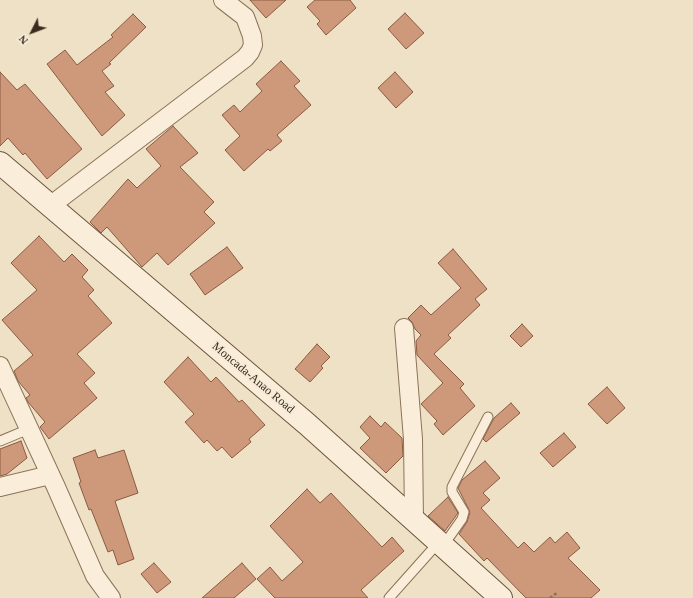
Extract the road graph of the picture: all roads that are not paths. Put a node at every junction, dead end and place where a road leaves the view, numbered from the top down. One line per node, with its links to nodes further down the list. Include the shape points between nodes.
1 (223, 0): 3 (street, via 245,17 252,36 253,45 250,52)
2 (0, 164): 3 (main road, Moncada-Anao Road)
3 (50, 206): 11 (main road, Moncada-Anao Road, via 307,424)
4 (404, 328): 11 (street, via 413,439)
5 (0, 366): 7 (street)
6 (488, 416): 12 (lane, via 452,487 452,492 464,512 462,519)
7 (29, 428): 8 (lane); 9 (street)
8 (0, 441)
9 (50, 475): 10 (street); 13 (street, via 95,576)
10 (0, 488)
11 (414, 521): 12 (main road, Moncada-Anao Road)
12 (440, 545): 14 (lane); 15 (main road, Moncada-Anao Road)
13 (111, 598)
14 (389, 598)
15 (501, 598)

